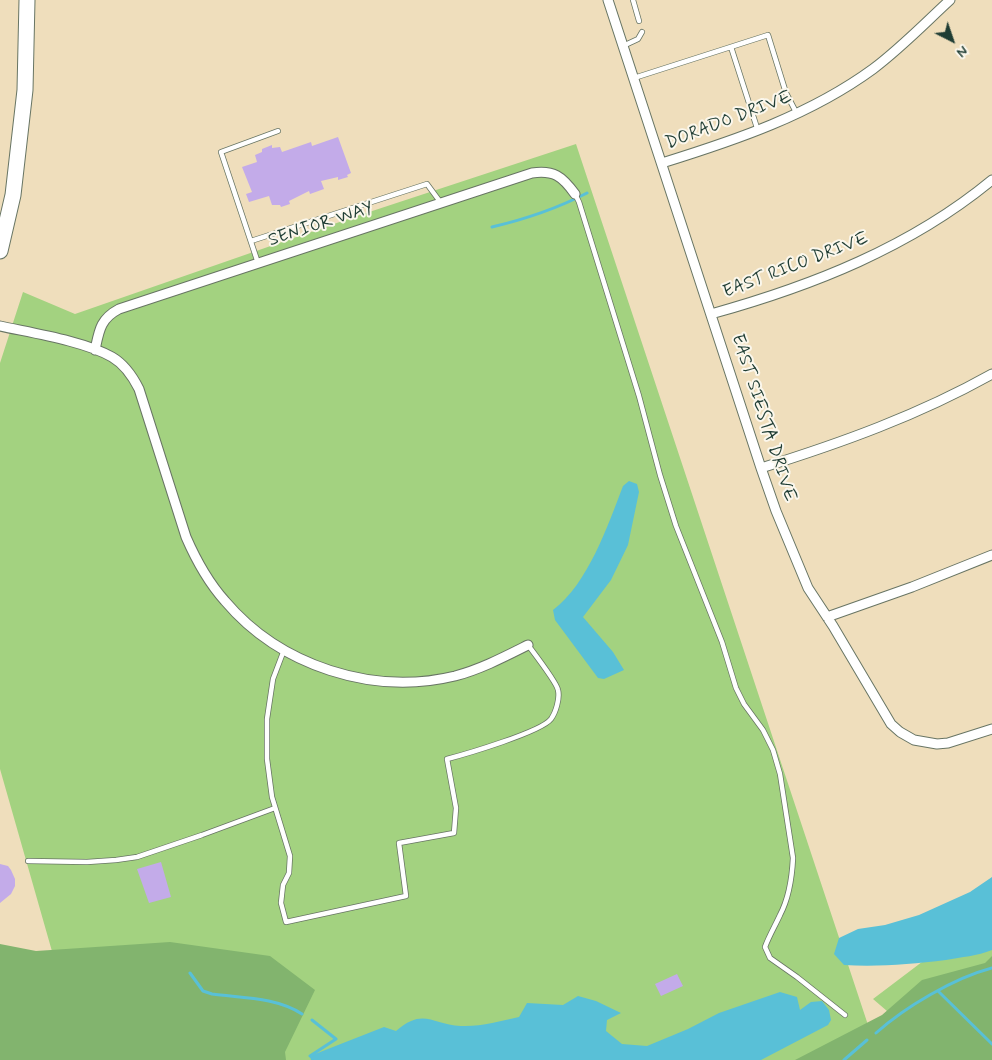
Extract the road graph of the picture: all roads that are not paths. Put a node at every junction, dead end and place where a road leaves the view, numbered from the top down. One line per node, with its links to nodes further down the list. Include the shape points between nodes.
1 (27, 0): 18 (highway, via 25,90 13,195)
2 (608, 0): 7 (street, EAST SIESTA DRIVE)
3 (633, 0): 5 (lane)
4 (950, 0): 10 (street, DORADO DRIVE, via 874,68)
5 (639, 21)
6 (642, 32): 7 (lane)
7 (623, 46): 9 (street, EAST SIESTA DRIVE)
8 (731, 46): 9 (lane); 10 (lane, via 768,35 786,93); 12 (lane)
9 (634, 78): 13 (street, EAST SIESTA DRIVE)
10 (797, 114): 12 (street, DORADO DRIVE)
11 (278, 131): 17 (lane, via 221,152)
12 (758, 131): 13 (street, DORADO DRIVE)
13 (662, 163): 20 (street, EAST SIESTA DRIVE)
14 (992, 180): 20 (street, EAST RICO DRIVE, via 928,225 854,265)
15 (577, 198): 16 (street, SENIOR WAY, via 556,174 543,171); 32 (lane, via 676,526 722,642 736,688 763,730 780,774 793,870 781,915 765,947 770,958)
16 (441, 203): 17 (lane, via 427,184); 19 (street, SENIOR WAY)
17 (251, 241): 19 (lane)
18 (0, 251)
19 (258, 263): 22 (street, SENIOR WAY, via 119,310 100,326)
20 (711, 314): 24 (street, EAST SIESTA DRIVE)
21 (0, 326): 22 (street)
22 (94, 350): 28 (street, via 121,364 135,380 186,537 212,585 239,617)
23 (992, 374): 24 (street, via 888,425)
24 (761, 468): 26 (street, EAST SIESTA DRIVE, via 802,575)
25 (992, 555): 26 (street)
26 (827, 617): 29 (street, EAST SIESTA DRIVE, via 891,724 900,732 914,740 937,744)
27 (528, 645): 28 (street, via 476,670 409,682 344,675 320,668); 30 (lane, via 558,689 556,708 550,721 507,740 447,760 456,808 454,833 399,843 406,896 286,922 281,903 290,856)
28 (284, 650): 30 (lane, via 273,679 267,719 267,760)
29 (992, 729)
30 (274, 808): 31 (lane, via 137,856 87,862)
31 (28, 861)
32 (845, 1015)

